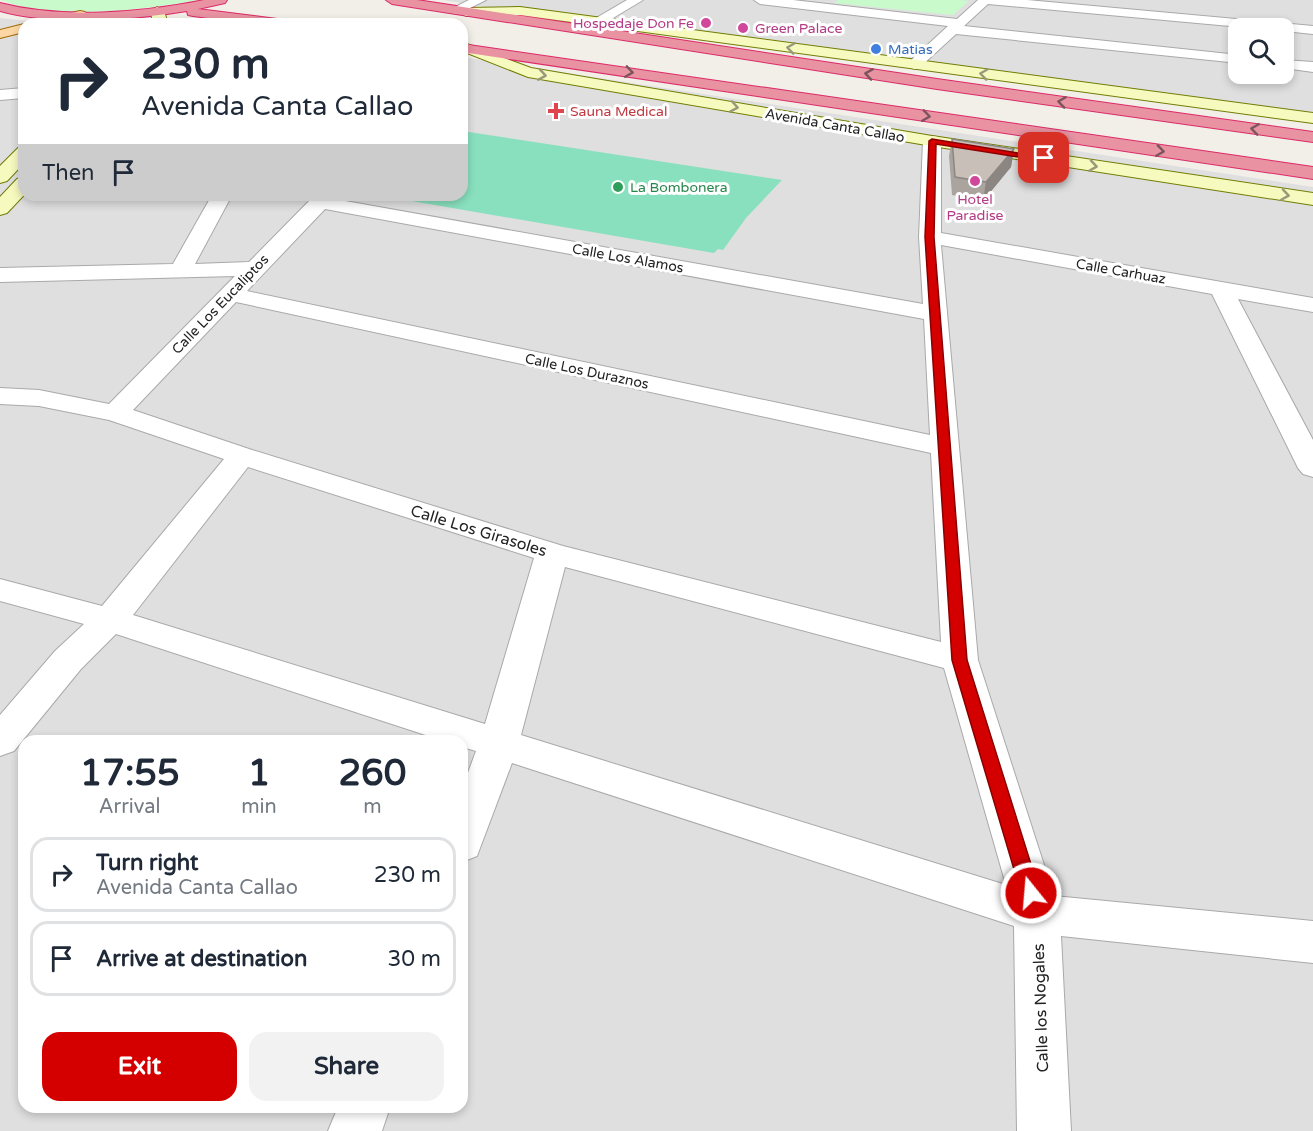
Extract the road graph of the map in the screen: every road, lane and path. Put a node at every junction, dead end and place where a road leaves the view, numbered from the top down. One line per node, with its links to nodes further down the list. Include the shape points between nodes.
1 (221, 0): 11 (highway)
2 (392, 0): 9 (highway)
3 (480, 0): 9 (street)
4 (638, 0): 16 (street)
5 (760, 0): 17 (street)
6 (984, 0): 17 (street); 18 (street)
7 (1034, 0): 18 (street)
8 (0, 7): 10 (highway, via 37,14)
9 (460, 11): 16 (main road, via 519,11); 30 (highway, one-way to 9)
10 (80, 15): 12 (main road); 13 (highway)
11 (161, 15): 14 (highway); 15 (highway)
12 (67, 18)
13 (122, 18)
14 (142, 18)
15 (242, 18)
16 (598, 21): 24 (main road, one-way to 16)
17 (955, 26): 23 (street); 24 (street)
18 (1313, 28)
19 (18, 30): 20 (main road)
20 (0, 34)
21 (468, 51): 31 (main road, Avenida Canta Callao, one-way to 31, via 528,72)
22 (468, 51): 34 (highway, Avenida Canta Callao, one-way to 34)
23 (1228, 58)
24 (914, 65): 29 (main road, one-way to 24)
25 (1294, 65): 26 (street)
26 (1313, 67)
27 (18, 94): 28 (street)
28 (0, 95)
29 (1313, 118)
30 (1313, 137)
31 (932, 141): 36 (main road, Avenida Canta Callao, one-way to 36); 41 (street, Calle los Nogales)
32 (18, 157): 33 (main road)
33 (3, 169)
34 (1313, 173)
35 (18, 190): 40 (main road)
36 (1313, 199)
37 (219, 201): 43 (street)
38 (321, 201): 42 (street, Calle Los Eucaliptos)
39 (334, 201): 48 (street, Calle Los Alamos)
40 (0, 209)
41 (930, 237): 45 (street, Calle Carhuaz); 48 (street, Calle los Nogales)
42 (253, 269): 43 (street); 46 (street, Calle Los Eucaliptos)
43 (180, 271): 44 (street)
44 (0, 275)
45 (1221, 289): 47 (street, Calle Carhuaz); 51 (street)
46 (229, 294): 50 (street, Calle Los Eucaliptos); 52 (street, Calle Los Duraznos)
47 (1313, 305)
48 (936, 314): 52 (street, Calle los Nogales)
49 (0, 396): 50 (street, Calle Los Girasoles, via 39,398)
50 (115, 413): 53 (street, Calle Los Girasoles)
51 (1306, 441): 54 (street)
52 (945, 447): 58 (street, Calle los Nogales)
53 (242, 456): 55 (street, Calle Los Girasoles); 57 (street)
54 (1313, 468)
55 (552, 553): 58 (street, Calle Los Girasoles); 60 (street)
56 (0, 590): 57 (street)
57 (110, 620): 59 (street, via 68,660); 60 (street)
58 (960, 660): 62 (street, Calle los Nogales)
59 (0, 741)
60 (500, 744): 61 (street); 62 (street)
61 (468, 828)
62 (1037, 914): 63 (street); 66 (street, Calle los Nogales)
63 (1313, 942)
64 (362, 1113): 65 (street)
65 (355, 1131)
66 (1044, 1131)

